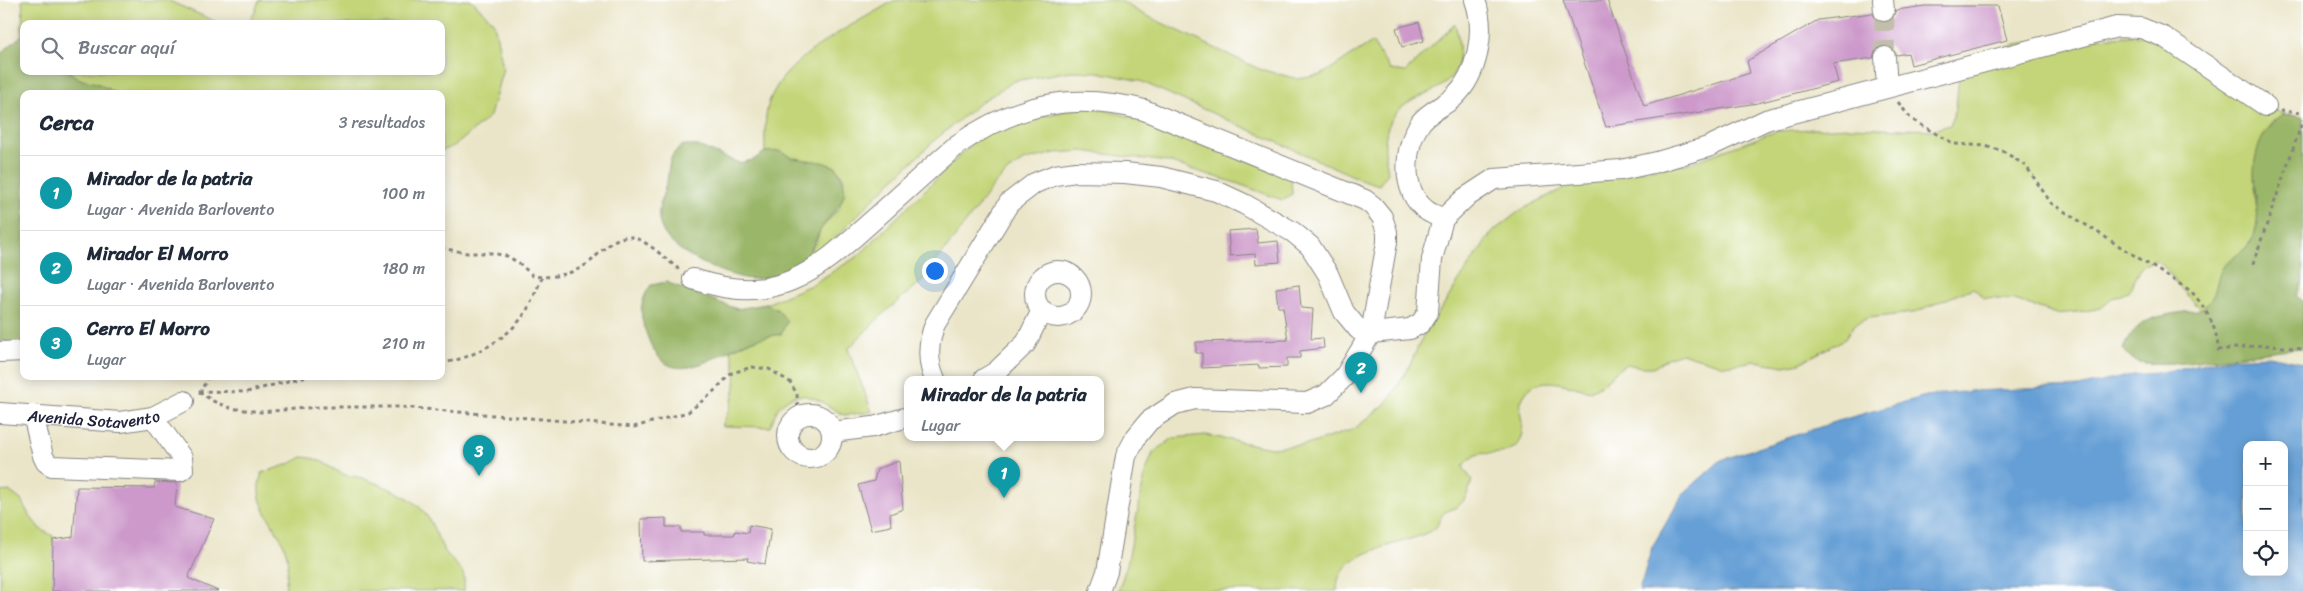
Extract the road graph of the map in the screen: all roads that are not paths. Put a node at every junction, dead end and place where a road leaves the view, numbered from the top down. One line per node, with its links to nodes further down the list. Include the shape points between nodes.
1 (1475, 0): 5 (street, via 1480,36 1472,69 1454,97 1420,124 1408,152 1407,168 1413,191 1426,210)
2 (1885, 57): 3 (street)
3 (1887, 87): 4 (street, via 2117,27 2130,27 2164,37); 5 (street, via 1766,120 1708,146 1657,162 1621,170 1494,179 1465,198)
4 (2266, 106)
5 (1443, 218): 8 (street, via 1432,259 1430,306 1425,318 1410,329)
6 (692, 279): 8 (street, via 739,289 771,287 801,277 828,260 957,145 977,131 999,119 1038,106 1096,101 1144,110 1373,206 1384,222 1387,236)
7 (1042, 310): 12 (street, via 1026,343)
8 (1370, 333): 11 (street, via 1362,332 1348,318 1326,269 1310,246 1259,212 1216,192 1161,177 1065,173 1034,183 1009,203 935,324 929,353); 19 (street, via 1341,382 1320,398 1294,404 1195,399 1170,406 1149,421 1126,456 1107,572)
9 (20, 351): 10 (street)
10 (0, 352)
11 (934, 376)
12 (989, 376)
13 (192, 396): 16 (street, Avenida Sotavento)
14 (0, 413): 15 (street, Avenida Sotavento)
15 (33, 415): 16 (street, Avenida Sotavento, via 120,422); 16 (street, via 43,456 52,466 184,469 182,458)
16 (153, 417)
17 (904, 418): 18 (street, via 873,427)
18 (832, 432): 18 (street, via 832,440 822,454 814,458 805,458 791,448 788,440 792,423 806,414 822,417)
19 (1100, 591)

